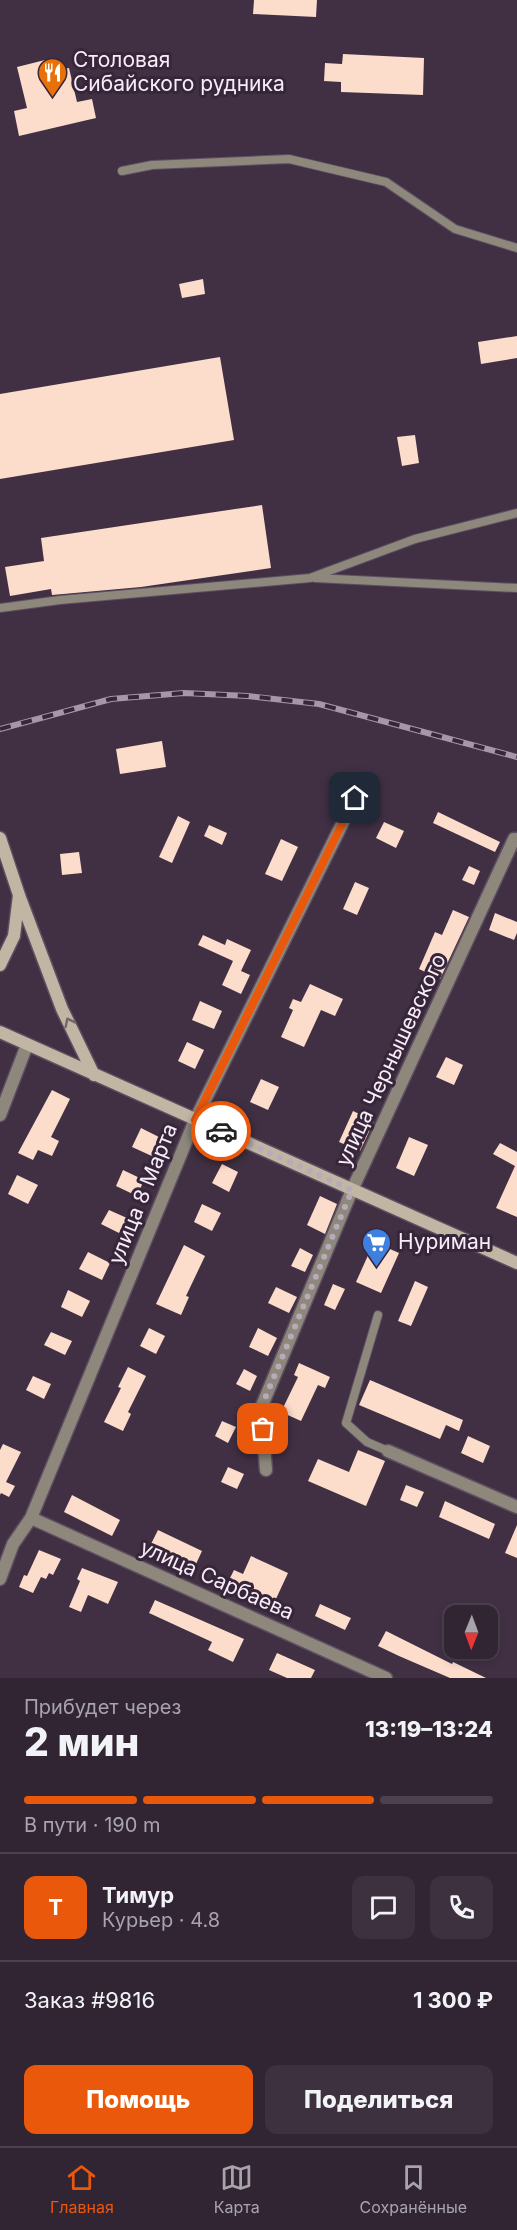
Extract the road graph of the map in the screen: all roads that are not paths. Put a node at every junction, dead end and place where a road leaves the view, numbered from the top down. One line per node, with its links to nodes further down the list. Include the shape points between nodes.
1 (122, 171): 2 (lane, via 152,165 289,159 386,182 455,229)
2 (517, 248)
3 (517, 513): 4 (lane, via 415,539)
4 (310, 578): 5 (lane); 6 (lane)
5 (517, 588)
6 (0, 608)
7 (355, 798): 16 (street, улица 8 Марта)
8 (0, 838): 10 (main road)
9 (516, 839): 17 (street, улица Чернышевского)
10 (19, 895): 11 (main road, via 14,936); 14 (main road, one-way to 10, via 62,1009)
11 (0, 965)
12 (0, 1032): 13 (main road)
13 (27, 1045): 14 (main road); 15 (street)
14 (94, 1075): 16 (main road)
15 (0, 1115)
16 (195, 1120): 17 (main road); 23 (street, улица 8 Марта)
17 (352, 1190): 18 (main road); 21 (street, улица Чернышевского, via 261,1408)
18 (517, 1263)
19 (378, 1314): 20 (lane, via 346,1423 367,1442)
20 (388, 1451): 22 (street)
21 (266, 1470)
22 (517, 1507)
23 (31, 1518): 24 (street, улица 8 Марта, via 13,1544); 25 (street, улица Сарбаева)
24 (0, 1580)
25 (386, 1678)

